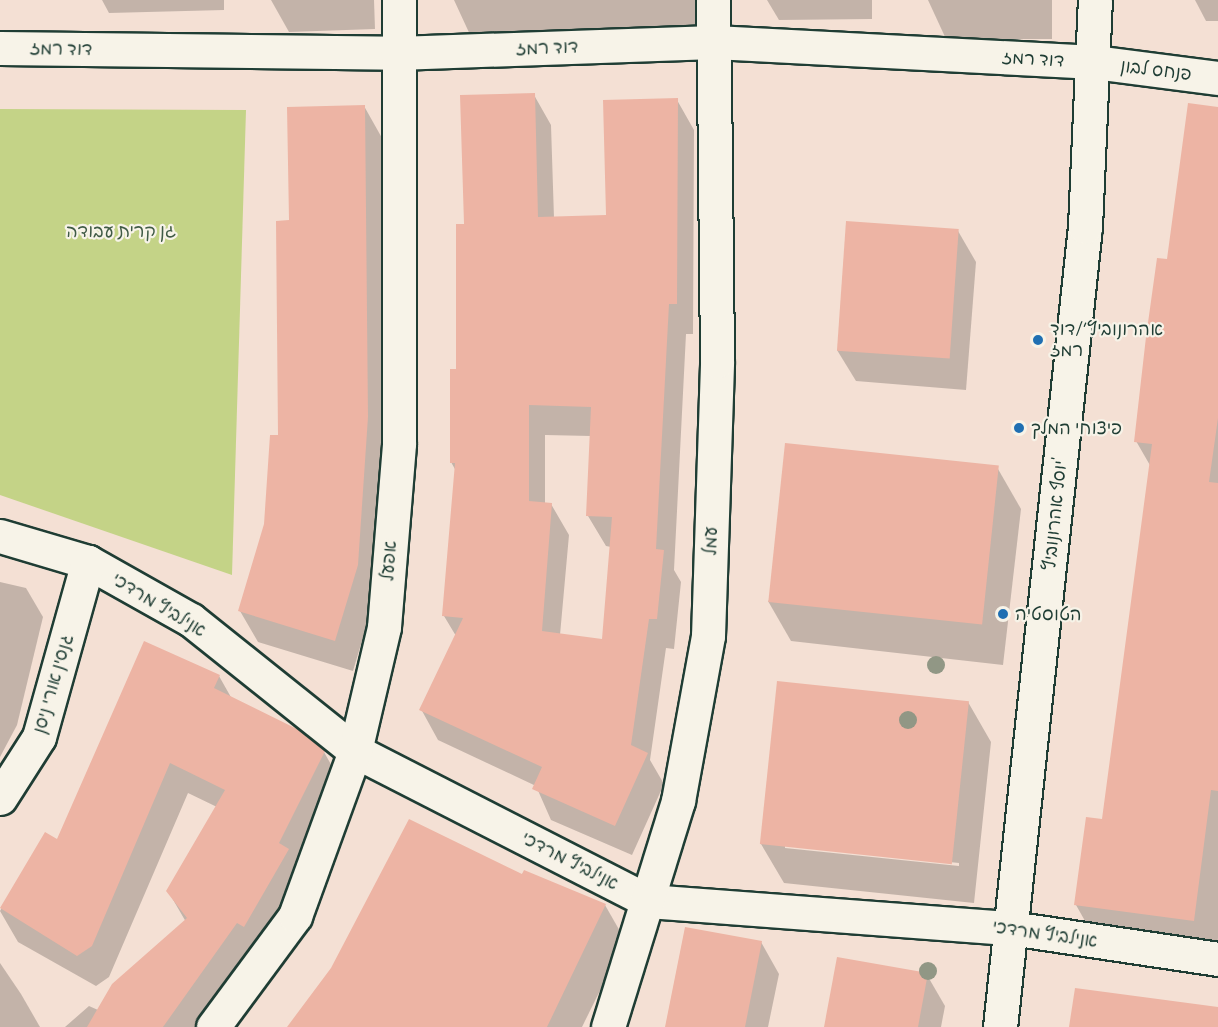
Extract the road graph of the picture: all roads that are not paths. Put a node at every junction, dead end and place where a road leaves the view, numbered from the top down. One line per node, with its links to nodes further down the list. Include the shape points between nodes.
1 (399, 0): 6 (street, אפעל)
2 (713, 0): 4 (street, עמל)
3 (1095, 0): 7 (street, יוסף אהרונוביץ')
4 (714, 42): 6 (street, דוד רמז); 7 (street, דוד רמז); 13 (street, עמל, via 717,361 708,636 678,801)
5 (0, 48): 6 (street, דוד רמז)
6 (397, 53): 11 (street, אפעל, via 399,443 384,627)
7 (1094, 62): 8 (street, פנחס לבון); 14 (street, יוסף אהרונוביץ', via 1085,227)
8 (1218, 78)
9 (0, 536): 10 (street, אנילביץ מרדכי)
10 (88, 562): 11 (street, אנילביץ מרדכי, via 191,620); 12 (street, גנסין אורי ניסן, via 39,737)
11 (355, 751): 13 (street, אנילביץ מרדכי); 16 (street, אפעל, via 295,916)
12 (0, 798)
13 (648, 901): 14 (street, אנילביץ מרדכי); 17 (street, עמל)
14 (1011, 928): 15 (street, אנילביץ מרדכי); 18 (street, יוסף אהרונוביץ')
15 (1218, 959)
16 (213, 1027)
17 (608, 1027)
18 (1000, 1027)

